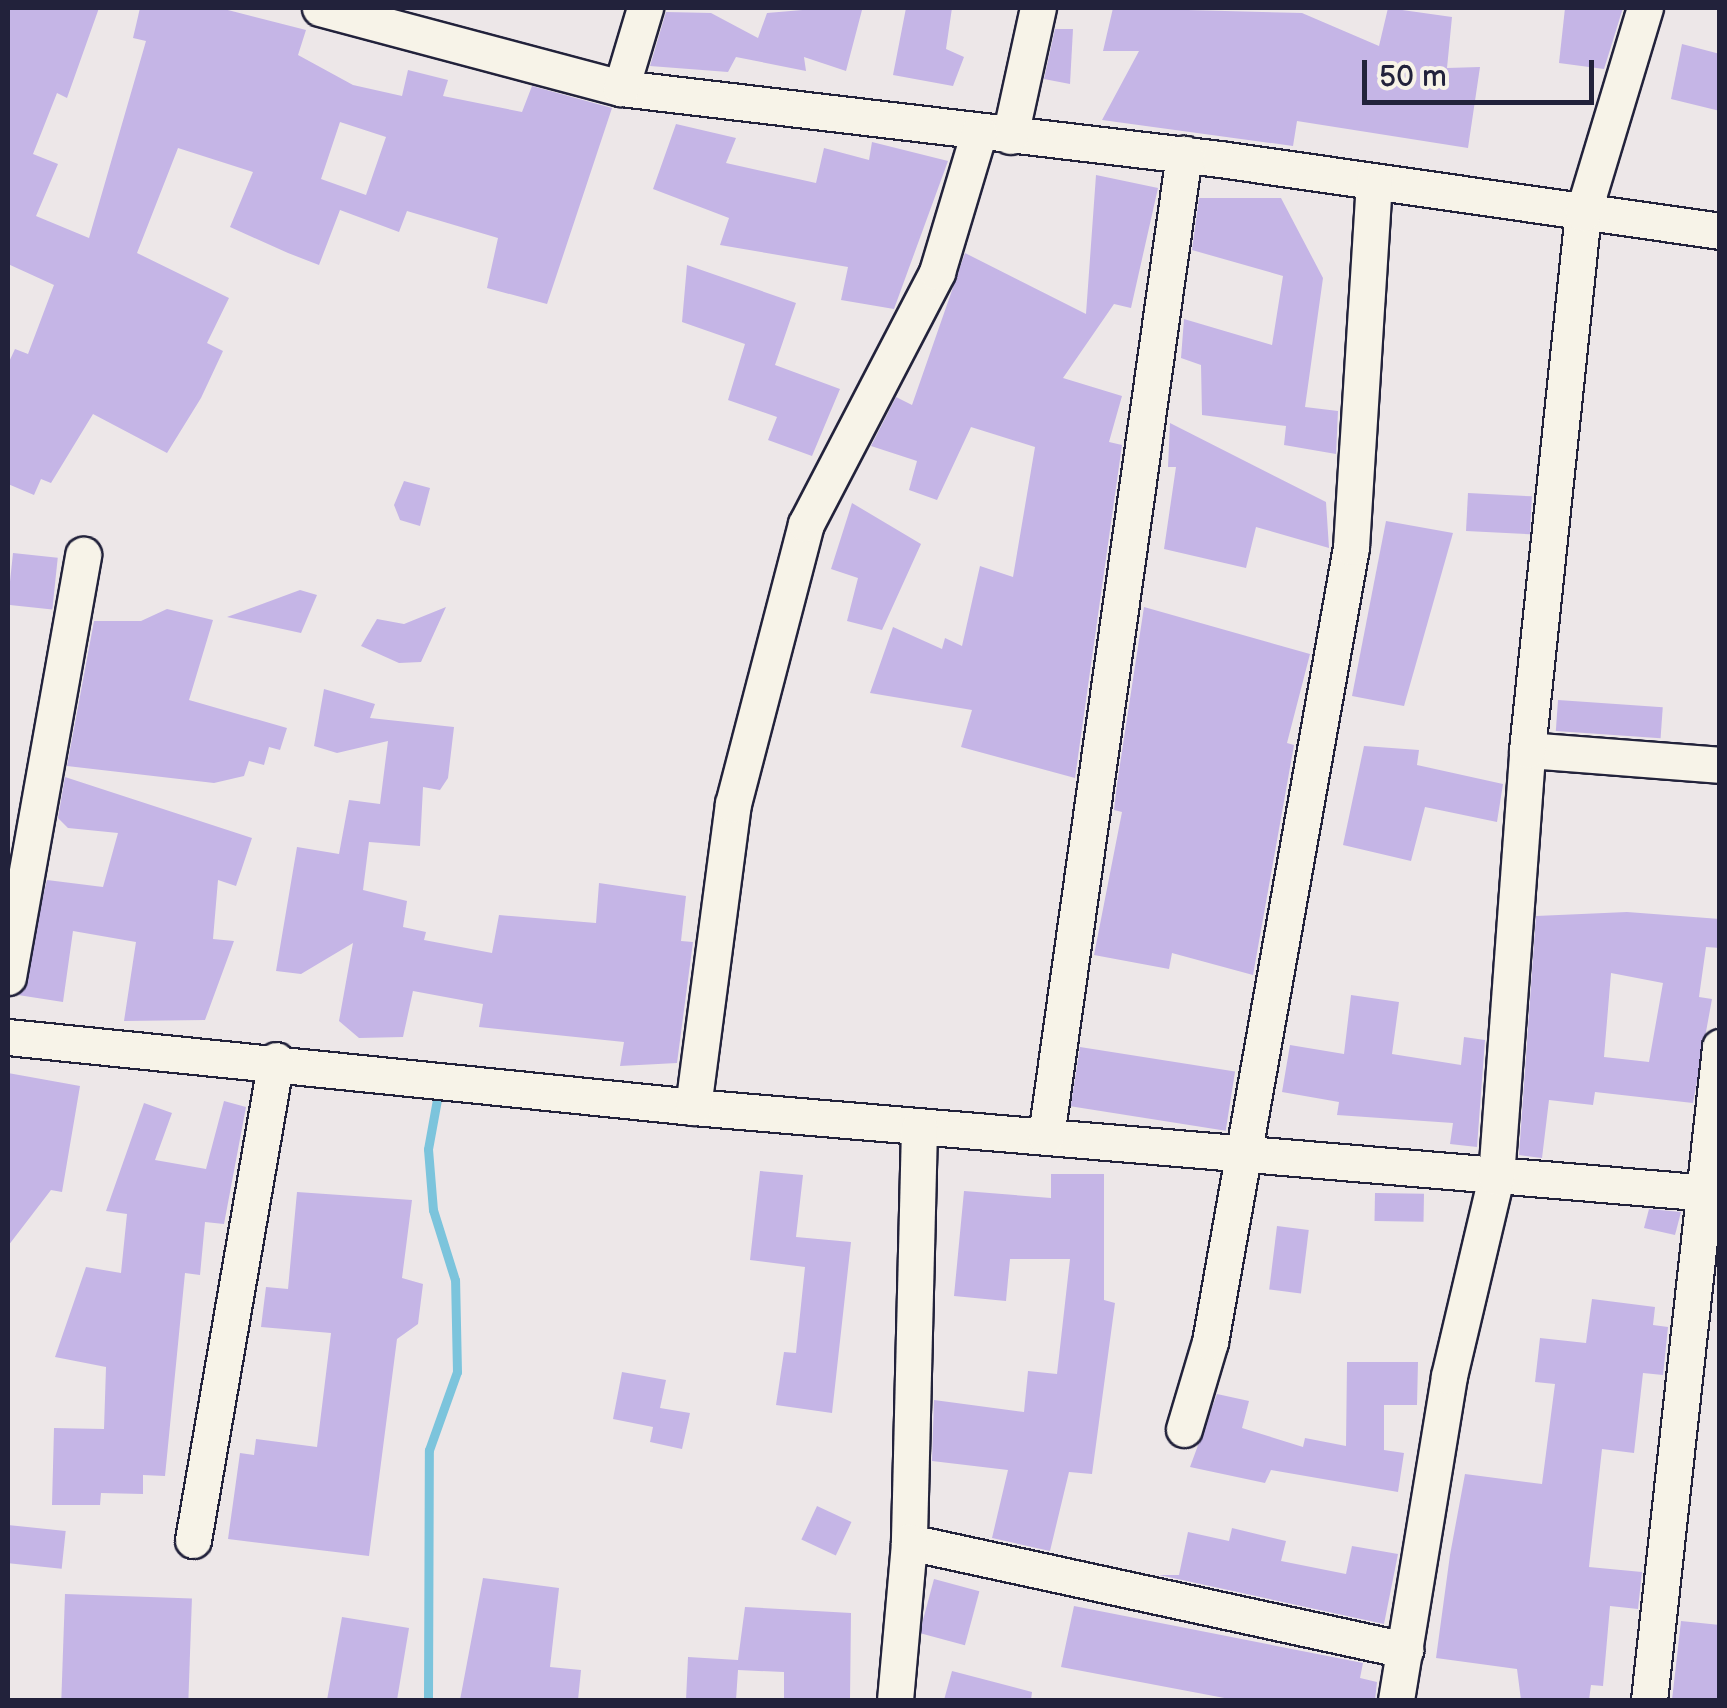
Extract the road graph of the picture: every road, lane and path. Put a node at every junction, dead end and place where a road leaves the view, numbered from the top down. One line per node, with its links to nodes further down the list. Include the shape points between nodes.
1 (320, 8): 5 (street)
2 (646, 8): 5 (street)
3 (1038, 8): 6 (street)
4 (1645, 8): 9 (street)
5 (621, 88): 6 (street)
6 (995, 134): 7 (street); 18 (street, via 936,272 806,524 733,804)
7 (1184, 154): 8 (street); 20 (street)
8 (1374, 182): 9 (street); 21 (street, via 1351,547)
9 (1583, 213): 10 (street); 12 (street)
10 (1720, 231)
11 (84, 556): 14 (street)
12 (1527, 750): 13 (street); 22 (street)
13 (1720, 765)
14 (8, 978)
15 (8, 1037): 17 (street)
16 (1720, 1047): 23 (street)
17 (276, 1060): 18 (street); 25 (street)
18 (693, 1107): 19 (street)
19 (919, 1128): 20 (street); 26 (street)
20 (1046, 1136): 21 (street)
21 (1238, 1152): 22 (street); 24 (street, via 1210,1342)
22 (1496, 1177): 23 (street); 27 (street, via 1449,1376)
23 (1711, 1193): 30 (street)
24 (1184, 1428)
25 (193, 1540)
26 (909, 1542): 27 (street); 28 (street)
27 (1405, 1650): 29 (street)
28 (895, 1700)
29 (1396, 1700)
30 (1649, 1700)

